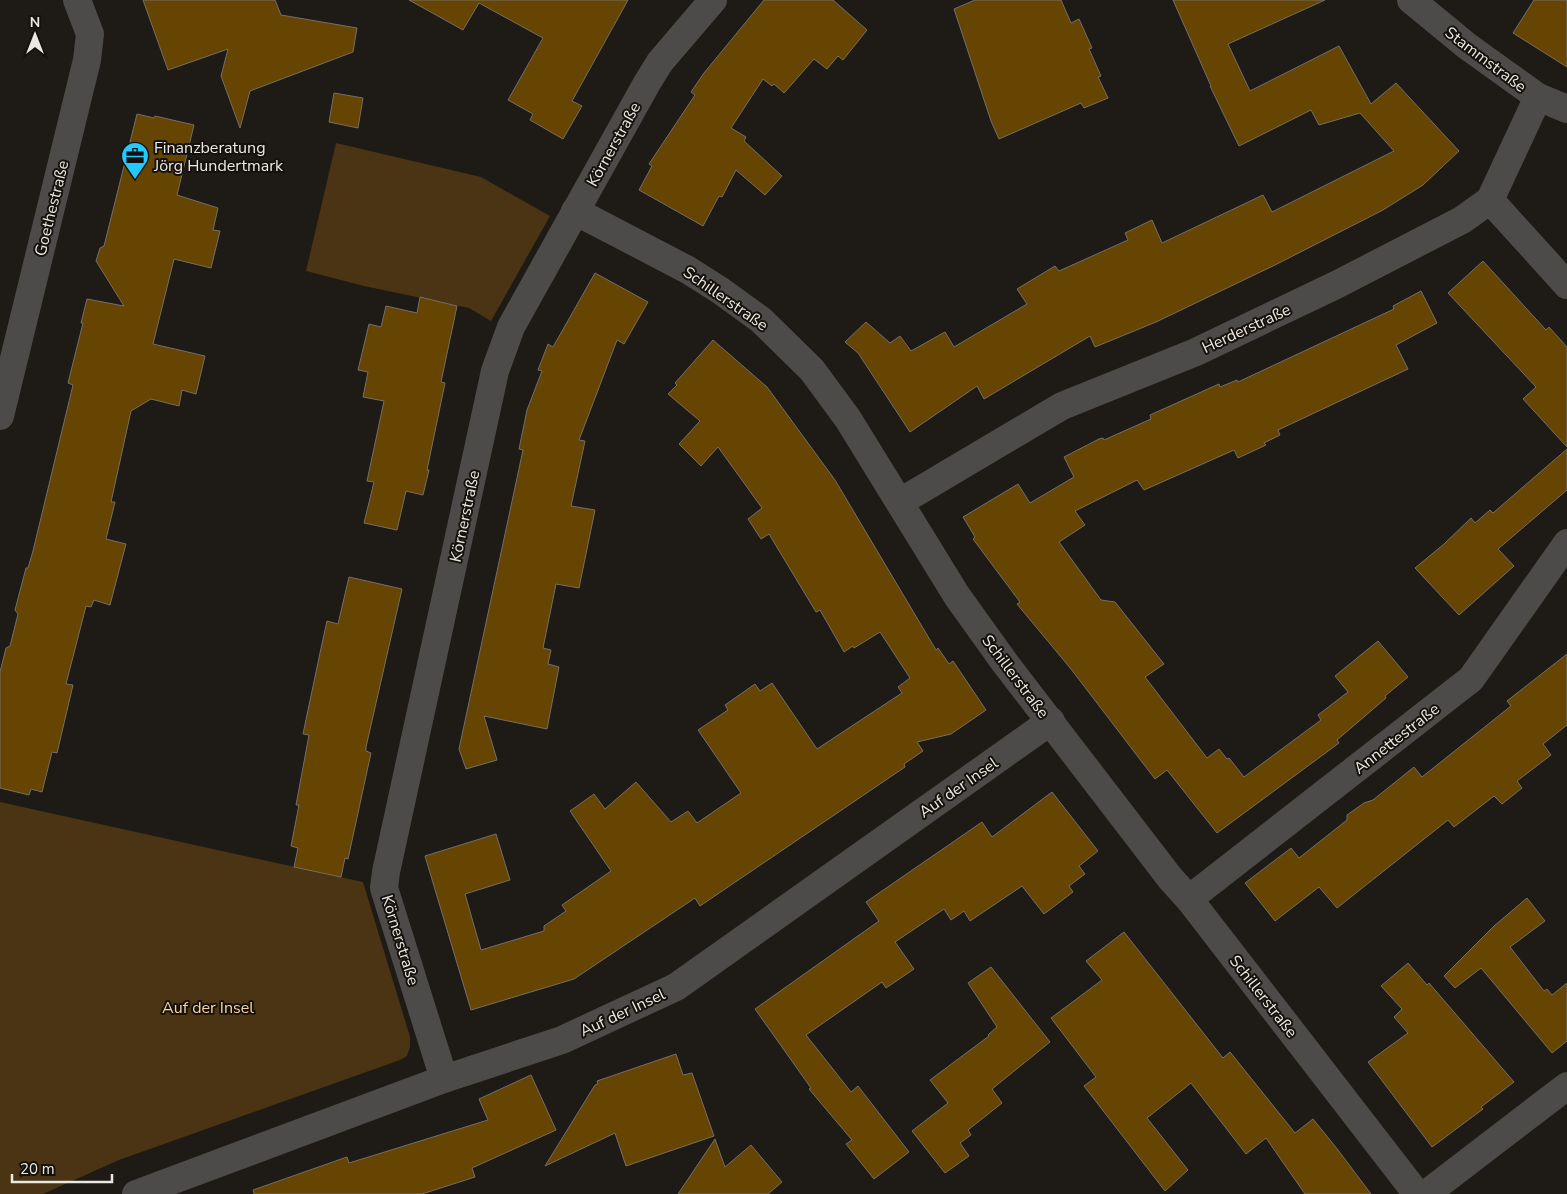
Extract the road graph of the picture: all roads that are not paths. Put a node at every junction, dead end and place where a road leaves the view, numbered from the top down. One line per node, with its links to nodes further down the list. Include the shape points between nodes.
1 (77, 0): 9 (street, Goethestraße, via 90,34 87,60)
2 (713, 0): 7 (street, Körnerstraße, via 660,62)
3 (1411, 0): 4 (street, Stammstraße, via 1467,46)
4 (1538, 97): 5 (street, Stammstraße); 6 (street, Herderstraße)
5 (1567, 109)
6 (1490, 200): 8 (street); 10 (street, Herderstraße, via 1462,220 1336,285 1196,352 1062,406)
7 (576, 211): 10 (street, Schillerstraße, via 688,270 761,320 812,370 848,419); 14 (street, Körnerstraße, via 511,326 495,371 386,872 384,888)
8 (1567, 285)
9 (0, 416)
10 (900, 502): 12 (street, Schillerstraße, via 957,596)
11 (1567, 543): 13 (street, Annettestraße, via 1471,679)
12 (1051, 721): 13 (street, Schillerstraße); 14 (street, Auf der Insel, via 676,987 562,1040)
13 (1189, 900): 17 (street, Schillerstraße)
14 (444, 1079): 16 (street, Auf der Insel)
15 (1567, 1086): 18 (street)
16 (136, 1194)
17 (1416, 1194)
18 (1426, 1194)

